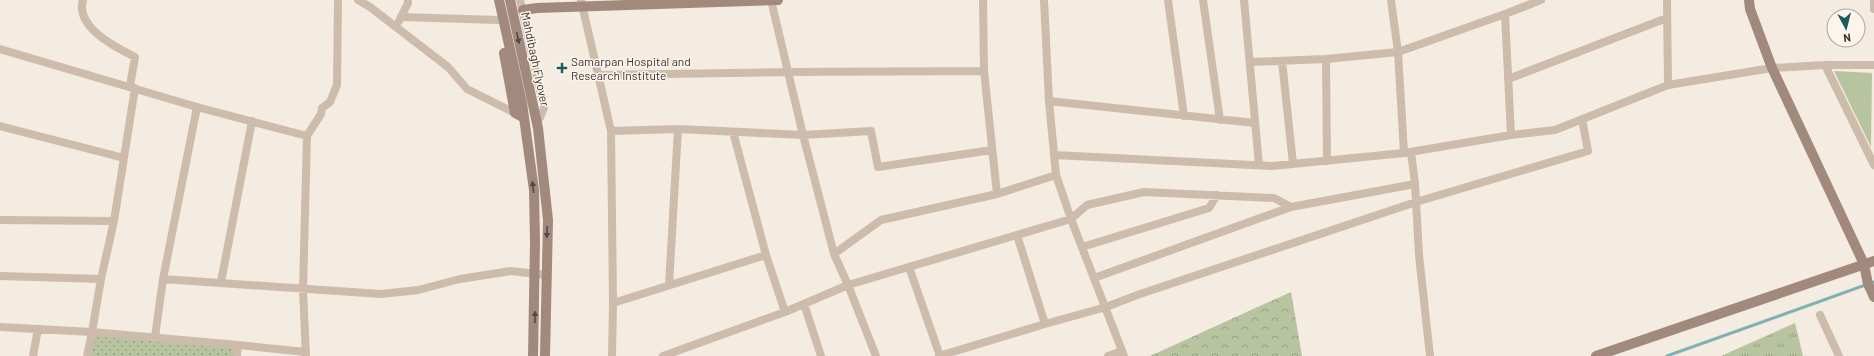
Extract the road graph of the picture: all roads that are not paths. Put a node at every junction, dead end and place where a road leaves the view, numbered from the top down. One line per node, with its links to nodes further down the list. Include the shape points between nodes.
1 (83, 0): 43 (street, via 81,7 86,19 99,37 134,57)
2 (338, 0): 59 (street, via 337,85 330,102 322,108)
3 (358, 0): 29 (street)
4 (408, 0): 26 (street)
5 (494, 0): 28 (street)
6 (499, 0): 45 (street, Mahdibagh Flyover)
7 (510, 0): 45 (street, Mahdibagh Flyover, one-way to 45)
8 (520, 0): 24 (street)
9 (771, 0): 10 (street); 22 (street); 39 (street)
10 (778, 0)
11 (983, 0): 38 (street)
12 (1044, 0): 44 (street)
13 (1168, 0): 48 (street)
14 (1203, 0): 50 (street)
15 (1244, 0): 34 (street)
16 (1391, 0): 31 (street)
17 (1541, 0): 25 (street)
18 (1667, 0): 27 (street)
19 (1749, 0): 37 (street)
20 (1874, 0): 23 (street)
21 (582, 3): 22 (street); 24 (street); 40 (street)
22 (620, 3)
23 (1874, 9)
24 (523, 10): 53 (street, via 544,108)
25 (1505, 14): 31 (street); 41 (street)
26 (401, 17): 28 (street); 29 (street)
27 (1667, 18): 41 (street); 42 (street)
28 (498, 20): 47 (street)
29 (396, 27): 47 (street, via 448,67 467,89)
30 (0, 49): 43 (street)
31 (1398, 52): 32 (street); 62 (street)
32 (1326, 59): 33 (street); 65 (street)
33 (1282, 61): 34 (street); 66 (street)
34 (1250, 62): 52 (street)
35 (1825, 65): 36 (street); 37 (street); 68 (street)
36 (1874, 66)
37 (1772, 68): 42 (street); 82 (street)
38 (984, 71): 39 (street); 61 (street)
39 (788, 72): 40 (street); 58 (street)
40 (598, 75): 56 (street)
41 (1508, 79): 60 (street)
42 (1668, 85): 49 (street)
43 (132, 87): 46 (street); 64 (street)
44 (1049, 101): 48 (street); 63 (street)
45 (527, 102): 47 (street, Mahdibagh Flyover); 53 (street, Mahdibagh Flyover)
46 (197, 107): 51 (street); 89 (street)
47 (520, 115): 84 (street, one-way to 47, via 534,190)
48 (1184, 116): 50 (street)
49 (1582, 119): 60 (street, via 1555,130); 73 (street, via 1588,152)
50 (1220, 120): 52 (street)
51 (252, 121): 59 (street); 90 (street)
52 (1255, 123): 67 (street)
53 (537, 124): 85 (street, Mahdibagh Flyover, one-way to 85, via 548,220)
54 (0, 126): 64 (street)
55 (678, 129): 56 (street); 57 (street); 91 (street)
56 (611, 132): 95 (street)
57 (733, 132): 58 (street); 81 (street)
58 (803, 135): 61 (street, via 871,132 878,167); 80 (street)
59 (307, 136): 93 (street)
60 (1511, 136): 62 (street)
61 (992, 150): 71 (street)
62 (1408, 152): 65 (street); 70 (street)
63 (1054, 155): 67 (street); 69 (street)
64 (124, 158): 77 (street)
65 (1327, 161): 66 (street)
66 (1293, 164): 67 (street)
67 (1259, 165)
68 (1874, 165)
69 (1056, 175): 71 (street); 75 (street)
70 (1415, 184): 73 (street); 74 (street)
71 (997, 194): 80 (street, via 881,220)
72 (1218, 195): 74 (street, via 1274,198); 75 (street, via 1144,192 1086,205); 79 (street, via 1209,208)
73 (1416, 202): 97 (street, via 1140,294); 119 (street)
74 (1291, 207): 87 (street)
75 (1071, 219): 78 (street); 79 (street)
76 (0, 220): 77 (street)
77 (114, 221): 88 (street)
78 (1017, 235): 83 (street); 100 (street)
79 (1082, 247): 87 (street)
80 (834, 254): 92 (street)
81 (766, 255): 91 (street); 98 (street)
82 (1869, 262): 94 (street, via 1868,284); 120 (street)
83 (909, 267): 92 (street); 117 (street)
84 (534, 274): 85 (street); 93 (street, via 511,271 460,279 418,290 381,294); 111 (street, one-way to 84)
85 (546, 275): 112 (street, Mahdibagh Flyover)
86 (0, 276): 88 (street)
87 (1094, 278): 97 (street)
88 (101, 279): 103 (street)
89 (163, 279): 90 (street); 104 (street)
90 (221, 282): 93 (street)
91 (669, 285): 95 (street)
92 (848, 285): 96 (street); 116 (street)
93 (303, 290): 107 (street)
94 (1874, 297)
95 (613, 303): 113 (street)
96 (804, 304): 98 (street); 115 (street)
97 (1106, 308): 100 (street); 106 (street)
98 (785, 312): 114 (street)
99 (1820, 316): 121 (street)
100 (1045, 324): 117 (street)
101 (0, 328): 102 (street)
102 (38, 329): 103 (street); 108 (street)
103 (92, 332): 104 (street); 109 (street)
104 (154, 337): 105 (street)
105 (238, 345): 107 (street); 110 (street)
106 (1123, 353): 118 (street)
107 (306, 354)
108 (33, 356)
109 (87, 356)
110 (237, 356)
111 (533, 356)
112 (545, 356)
113 (612, 356)
114 (667, 356)
115 (821, 356)
116 (876, 356)
117 (940, 356)
118 (1108, 356)
119 (1430, 356)
120 (1596, 356)
121 (1839, 356)

